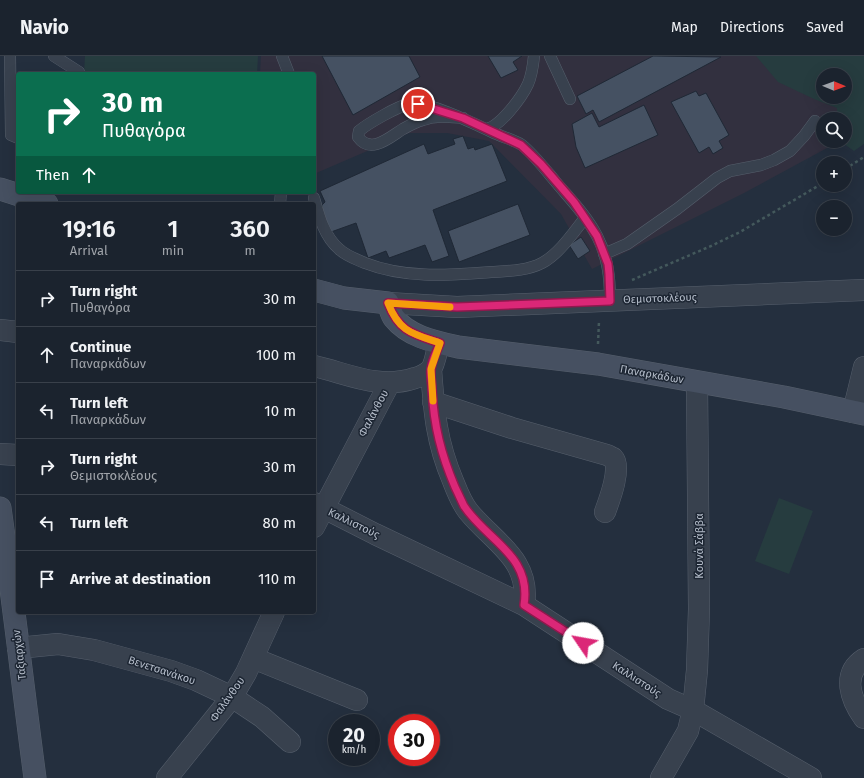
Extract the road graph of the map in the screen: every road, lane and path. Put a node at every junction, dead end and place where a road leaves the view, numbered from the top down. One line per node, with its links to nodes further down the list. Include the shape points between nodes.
1 (10, 56): 12 (lane, via 11,135)
2 (54, 56): 6 (lane)
3 (282, 56): 7 (lane)
4 (534, 56): 11 (lane, via 528,84 519,99 497,123)
5 (550, 56): 8 (lane)
6 (80, 72)
7 (288, 72)
8 (570, 99)
9 (463, 118): 9 (lane, via 409,103 361,129 358,137 366,144 373,145 426,119); 11 (lane)
10 (815, 122): 22 (lane, via 790,150 761,165 730,171 717,178 627,244)
11 (486, 129): 21 (lane, via 521,145 541,164)
12 (16, 137)
13 (864, 157): 14 (path)
14 (852, 165)
15 (816, 187): 23 (path, via 740,232)
16 (0, 189): 18 (street)
17 (314, 198): 19 (lane)
18 (41, 202)
19 (315, 202)
20 (316, 205): 21 (lane, via 328,237 339,249 369,264 390,271 413,274 457,274 531,267 552,256)
21 (585, 218): 22 (lane, via 597,236)
22 (604, 254): 26 (lane, via 609,274)
23 (630, 280)
24 (864, 290): 26 (street, Θεμιστοκλέους)
25 (316, 291): 27 (street, Θεμιστοκλέους, via 344,298)
26 (604, 301): 27 (street, Θεμιστοκλέους, via 457,307); 31 (path)
27 (388, 303): 30 (street, Παναρκάδων, via 393,317 403,327 415,335)
28 (0, 330): 29 (street)
29 (16, 332)
30 (440, 343): 31 (street, Παναρκάδων); 34 (street)
31 (598, 364): 35 (street, Παναρκάδων)
32 (316, 367): 36 (street, via 371,382)
33 (864, 367): 38 (street)
34 (431, 369): 36 (street, via 421,377); 37 (street)
35 (698, 382): 38 (street, Παναρκάδων); 52 (street, Κουνά Σάββα, via 699,609)
36 (389, 384): 41 (street, Φαλάνθου)
37 (433, 402): 43 (street, via 608,455 615,462 616,472); 45 (street, via 440,446 463,505 516,562 524,584)
38 (859, 413)
39 (0, 454): 40 (street)
40 (16, 455)
41 (319, 506): 44 (street, Φαλάνθου); 45 (street, Καλλιστούς)
42 (0, 508): 47 (street, Ταξιαρχών)
43 (605, 512)
44 (316, 519)
45 (524, 605): 52 (street, Καλλιστούς, via 668,699)
46 (273, 614): 48 (street, Φαλάνθου)
47 (18, 648): 50 (street, Βενετσανάκου, via 58,644 94,650 172,671); 55 (street, Ταξιαρχών)
48 (253, 658): 50 (street, Φαλάνθου); 51 (street)
49 (864, 659): 53 (street, via 854,668 850,688 853,701)
50 (232, 697): 54 (street, Βενετσανάκου, via 262,717); 56 (street, Φαλάνθου)
51 (357, 700)
52 (693, 710): 57 (street, Κουνά Σάββα, via 688,732); 58 (street, Καλλιστούς)
53 (864, 718)
54 (290, 742)
55 (35, 778)
56 (167, 778)
57 (661, 778)
58 (811, 778)

